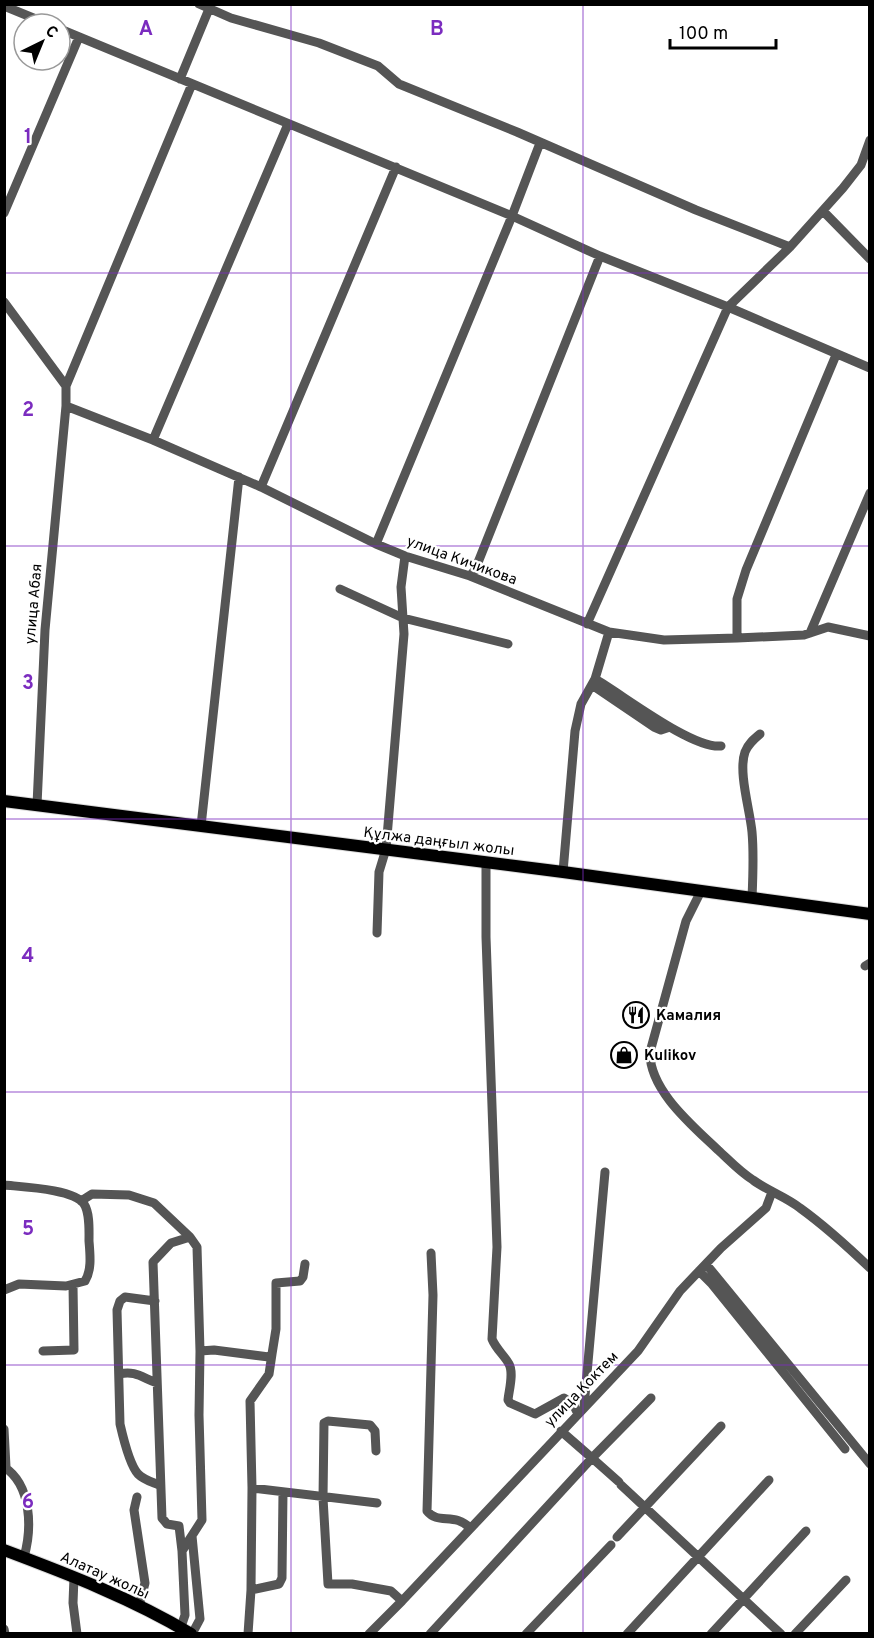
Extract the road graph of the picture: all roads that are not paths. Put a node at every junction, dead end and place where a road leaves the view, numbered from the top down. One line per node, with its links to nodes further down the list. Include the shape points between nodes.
1 (199, 4): 3 (street)
2 (4, 6): 4 (street)
3 (209, 9): 7 (street); 11 (street, via 378,66 399,84)
4 (19, 12)
5 (72, 34): 6 (street)
6 (79, 37): 7 (street); 14 (street)
7 (180, 79): 8 (street)
8 (192, 84): 9 (street); 23 (street)
9 (288, 124): 12 (street); 25 (street)
10 (870, 140): 13 (street, via 861,165)
11 (540, 143): 15 (street); 16 (street)
12 (396, 167): 15 (street); 27 (street)
13 (823, 211): 16 (street); 18 (street)
14 (4, 213)
15 (512, 216): 17 (street); 29 (street)
16 (789, 247): 20 (street)
17 (600, 256): 20 (street); 31 (street)
18 (870, 259)
19 (4, 302): 23 (street)
20 (728, 307): 21 (street); 34 (street)
21 (836, 355): 22 (street); 38 (street, via 746,570 738,599)
22 (870, 368)
23 (66, 386): 24 (street, улица Абая)
24 (66, 406): 25 (street, улица Кичикова); 44 (street, улица Абая, via 45,630)
25 (153, 440): 26 (street, улица Кичикова)
26 (239, 477): 27 (street, улица Кичикова); 45 (street)
27 (261, 487): 29 (street, улица Кичикова)
28 (870, 493): 36 (street)
29 (376, 544): 30 (street, улица Кичикова)
30 (405, 556): 31 (street, улица Кичикова); 33 (street)
31 (470, 576): 34 (street, улица Кичикова)
32 (340, 589): 33 (street)
33 (403, 618): 39 (street); 46 (street)
34 (587, 624): 35 (street, улица Кичикова)
35 (609, 632): 38 (street, улица Кичикова, via 664,640); 40 (street)
36 (810, 633): 37 (street, улица Кичикова, via 828,627); 38 (street, улица Кичикова)
37 (870, 636)
38 (737, 638)
39 (508, 644)
40 (594, 682): 42 (street, via 669,728); 48 (street, via 581,704 575,732)
41 (760, 734): 50 (street, via 744,759 752,830)
42 (721, 746)
43 (4, 801): 44 (main road, Құлжа даңғыл жолы)
44 (37, 805): 45 (main road, Құлжа даңғыл жолы)
45 (201, 825): 46 (main road, Құлжа даңғыл жолы)
46 (386, 849): 47 (main road, Құлжа даңғыл жолы); 52 (street, via 379,872)
47 (486, 862): 48 (main road, Құлжа даңғыл жолы); 71 (street, via 497,1247 492,1339 511,1370 510,1403 535,1414 564,1398)
48 (563, 872): 49 (main road, Құлжа даңғыл жолы)
49 (701, 891): 50 (main road, Құлжа даңғыл жолы); 55 (street, via 686,921 650,1062 658,1084 685,1119 743,1173)
50 (752, 898): 51 (main road, Құлжа даңғыл жолы)
51 (870, 914)
52 (377, 933)
53 (605, 1172): 71 (street)
54 (4, 1185): 56 (street, via 54,1191)
55 (772, 1192): 60 (street, улица Коктем, via 766,1208); 61 (street, via 799,1207)
56 (81, 1201): 57 (street, via 101,1194 129,1195 154,1203); 62 (street, via 87,1211 88,1275 85,1281)
57 (190, 1237): 64 (street, via 171,1243 153,1262); 66 (street, via 197,1247)
58 (431, 1253): 88 (street, via 427,1511 434,1518 460,1520)
59 (305, 1264): 67 (street, via 300,1281 276,1283)
60 (703, 1267): 71 (street, улица Коктем, via 680,1290 638,1351); 75 (street); 78 (street)
61 (870, 1268)
62 (73, 1285): 63 (street, via 19,1284); 65 (street, via 74,1350)
63 (4, 1290)
64 (155, 1301): 68 (street, via 125,1297 120,1301); 69 (street)
65 (43, 1351)
66 (201, 1351): 67 (street, via 269,1357); 90 (street, via 202,1520)
67 (272, 1354): 82 (street, via 269,1374 250,1401)
68 (120, 1374): 69 (street, via 138,1374); 81 (street, via 124,1441 136,1472)
69 (157, 1383): 81 (street)
70 (651, 1398): 77 (street)
71 (581, 1410): 74 (street, улица Коктем)
72 (721, 1426): 87 (street)
73 (4, 1429): 79 (street)
74 (561, 1431): 77 (street); 88 (street, улица Коктем)
75 (844, 1449)
76 (376, 1451): 85 (street, via 370,1425 326,1421)
77 (592, 1458): 87 (street); 107 (street)
78 (870, 1464)
79 (5, 1467): 93 (street, via 23,1489 28,1521)
80 (769, 1480): 94 (street)
81 (159, 1485): 92 (street, via 162,1518 167,1524 179,1526)
82 (252, 1488): 83 (street); 97 (street)
83 (283, 1492): 85 (street); 97 (street, via 282,1578 279,1584)
84 (137, 1497): 100 (street, via 134,1518 145,1583)
85 (323, 1498): 86 (street); 99 (street, via 328,1584 390,1590)
86 (377, 1503)
87 (646, 1507): 94 (street); 108 (street)
88 (470, 1528): 99 (street, улица Коктем)
89 (806, 1531): 98 (street)
90 (192, 1536): 92 (street); 102 (street, via 200,1619)
91 (4, 1550): 93 (main road, Алатау жолы)
92 (182, 1551): 102 (street)
93 (24, 1557): 95 (main road, Алатау жолы)
94 (697, 1557): 98 (street); 109 (street)
95 (74, 1577): 100 (main road, Алатау жолы); 104 (street)
96 (846, 1580): 112 (street)
97 (251, 1590): 105 (street)
98 (743, 1599): 110 (street); 111 (street)
99 (402, 1601): 106 (street, улица Коктем)
100 (139, 1606): 102 (main road, Алатау жолы)
101 (4, 1629): 103 (street)
102 (188, 1632)
103 (5, 1634)
104 (77, 1634)
105 (248, 1634)
106 (369, 1634)
107 (430, 1634)
108 (526, 1634)
109 (627, 1634)
110 (711, 1634)
111 (781, 1634)
112 (795, 1634)

